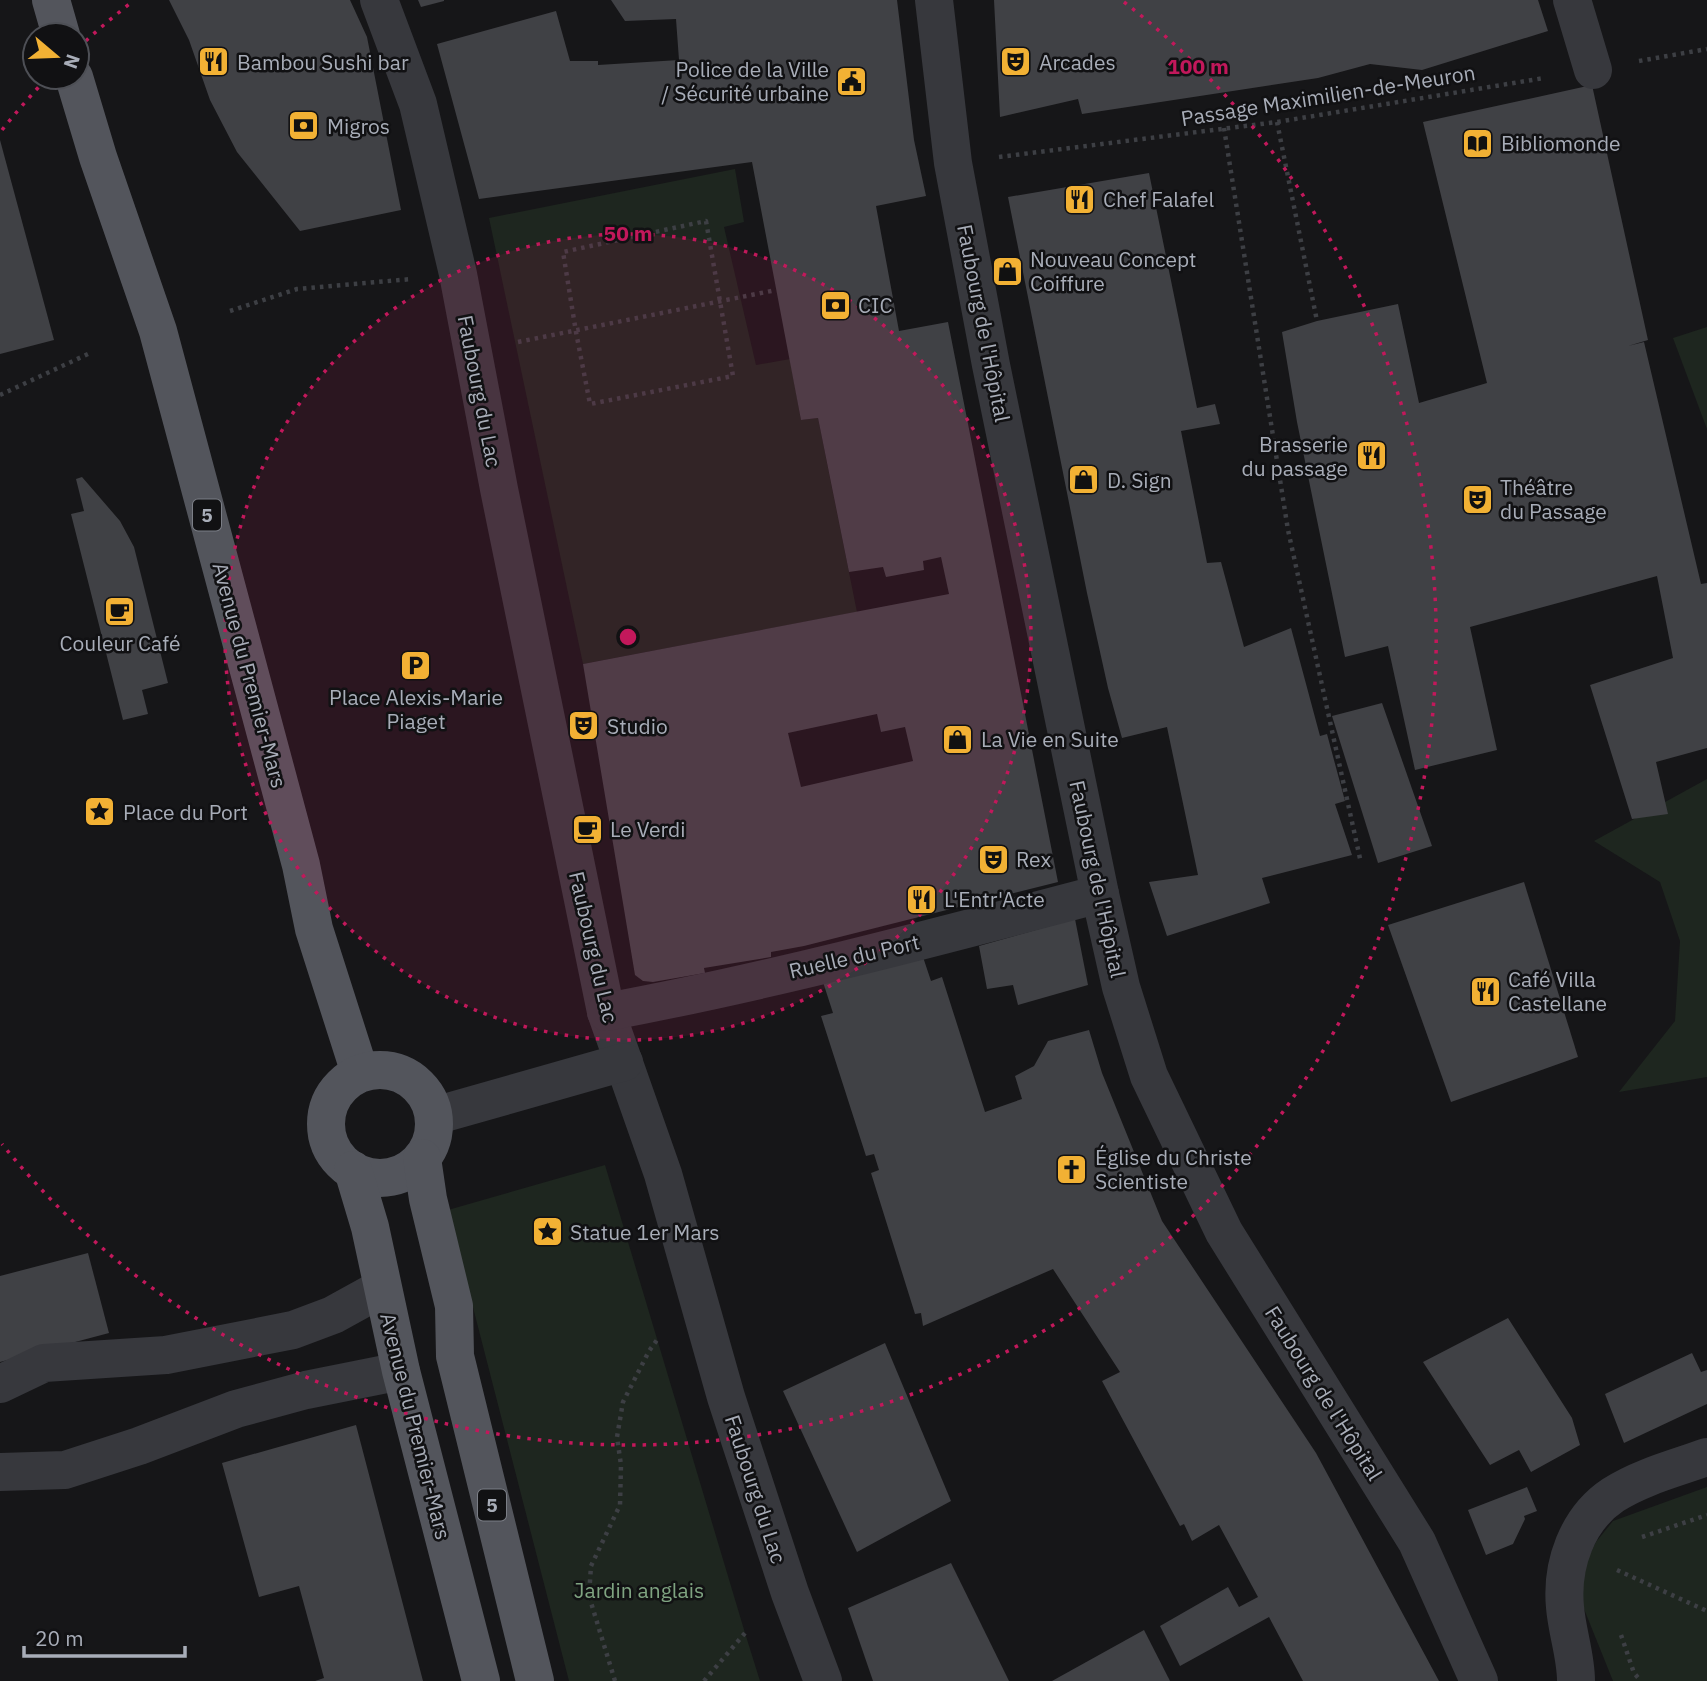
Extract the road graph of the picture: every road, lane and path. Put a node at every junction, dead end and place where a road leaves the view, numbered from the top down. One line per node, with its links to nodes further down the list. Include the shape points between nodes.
1 (51, 0): 5 (main road)
2 (379, 0): 12 (street, Faubourg du Lac, via 418,104)
3 (934, 0): 11 (street, Faubourg de l'Hôpital)
4 (1572, 0): 7 (street)
5 (57, 21)
6 (1707, 49): 7 (path, Passage Maximilien-de-Meuron)
7 (1593, 69): 9 (path, Passage Maximilien-de-Meuron)
8 (78, 91): 25 (main road, Avenue du Premier-Mars / 5, via 158,331 298,852 314,929)
9 (1277, 122): 10 (path, Passage Maximilien-de-Meuron); 16 (path)
10 (1224, 128): 11 (path, Passage Maximilien-de-Meuron); 21 (path, via 1288,530)
11 (953, 163): 22 (street, Faubourg de l'Hôpital)
12 (458, 274): 15 (path, via 298,289); 23 (street, Faubourg du Lac)
13 (776, 290): 14 (path)
14 (720, 303): 17 (path); 17 (path, via 733,376 720,379 590,404); 17 (path, via 706,221 563,252)
15 (230, 311)
16 (1317, 321)
17 (576, 332): 18 (path)
18 (514, 343)
19 (88, 354): 20 (path)
20 (0, 394)
21 (1362, 863)
22 (1100, 894): 23 (street, Ruelle du Port); 48 (street, Faubourg de l'Hôpital, via 1121,987 1149,1076 1218,1220 1417,1542)
23 (606, 1012): 24 (street, Faubourg du Lac)
24 (624, 1062): 26 (street); 47 (street, Faubourg du Lac, via 663,1174 734,1423)
25 (360, 1073): 26 (main road, via 384,1070 407,1076 421,1087); 28 (main road, via 337,1092 326,1119 332,1149)
26 (434, 1116): 27 (main road, via 434,1131)
27 (422, 1158): 28 (main road, via 411,1169 382,1178); 44 (main road, 5, via 454,1306 455,1356)
28 (353, 1170): 29 (main road, Avenue du Premier-Mars)
29 (382, 1288): 31 (main road, Avenue du Premier-Mars); 32 (street, via 334,1315 293,1330 166,1355 44,1363)
30 (657, 1340): 45 (path, via 623,1402 617,1437 620,1505 591,1566 589,1596)
31 (401, 1371): 34 (street, via 236,1409 65,1470); 43 (main road, Avenue du Premier-Mars)
32 (0, 1384)
33 (1707, 1457): 49 (street, via 1612,1496 1591,1514 1575,1538 1567,1565 1564,1605)
34 (0, 1472)
35 (1707, 1515): 36 (path)
36 (1636, 1539)
37 (1623, 1560): 38 (path)
38 (1617, 1570): 39 (path); 40 (path)
39 (1615, 1580)
40 (1707, 1611)
41 (1618, 1625): 50 (path)
42 (745, 1633): 46 (path)
43 (481, 1681)
44 (535, 1681)
45 (615, 1681)
46 (704, 1681)
47 (823, 1681)
48 (1479, 1681)
49 (1576, 1681)
50 (1641, 1681)

